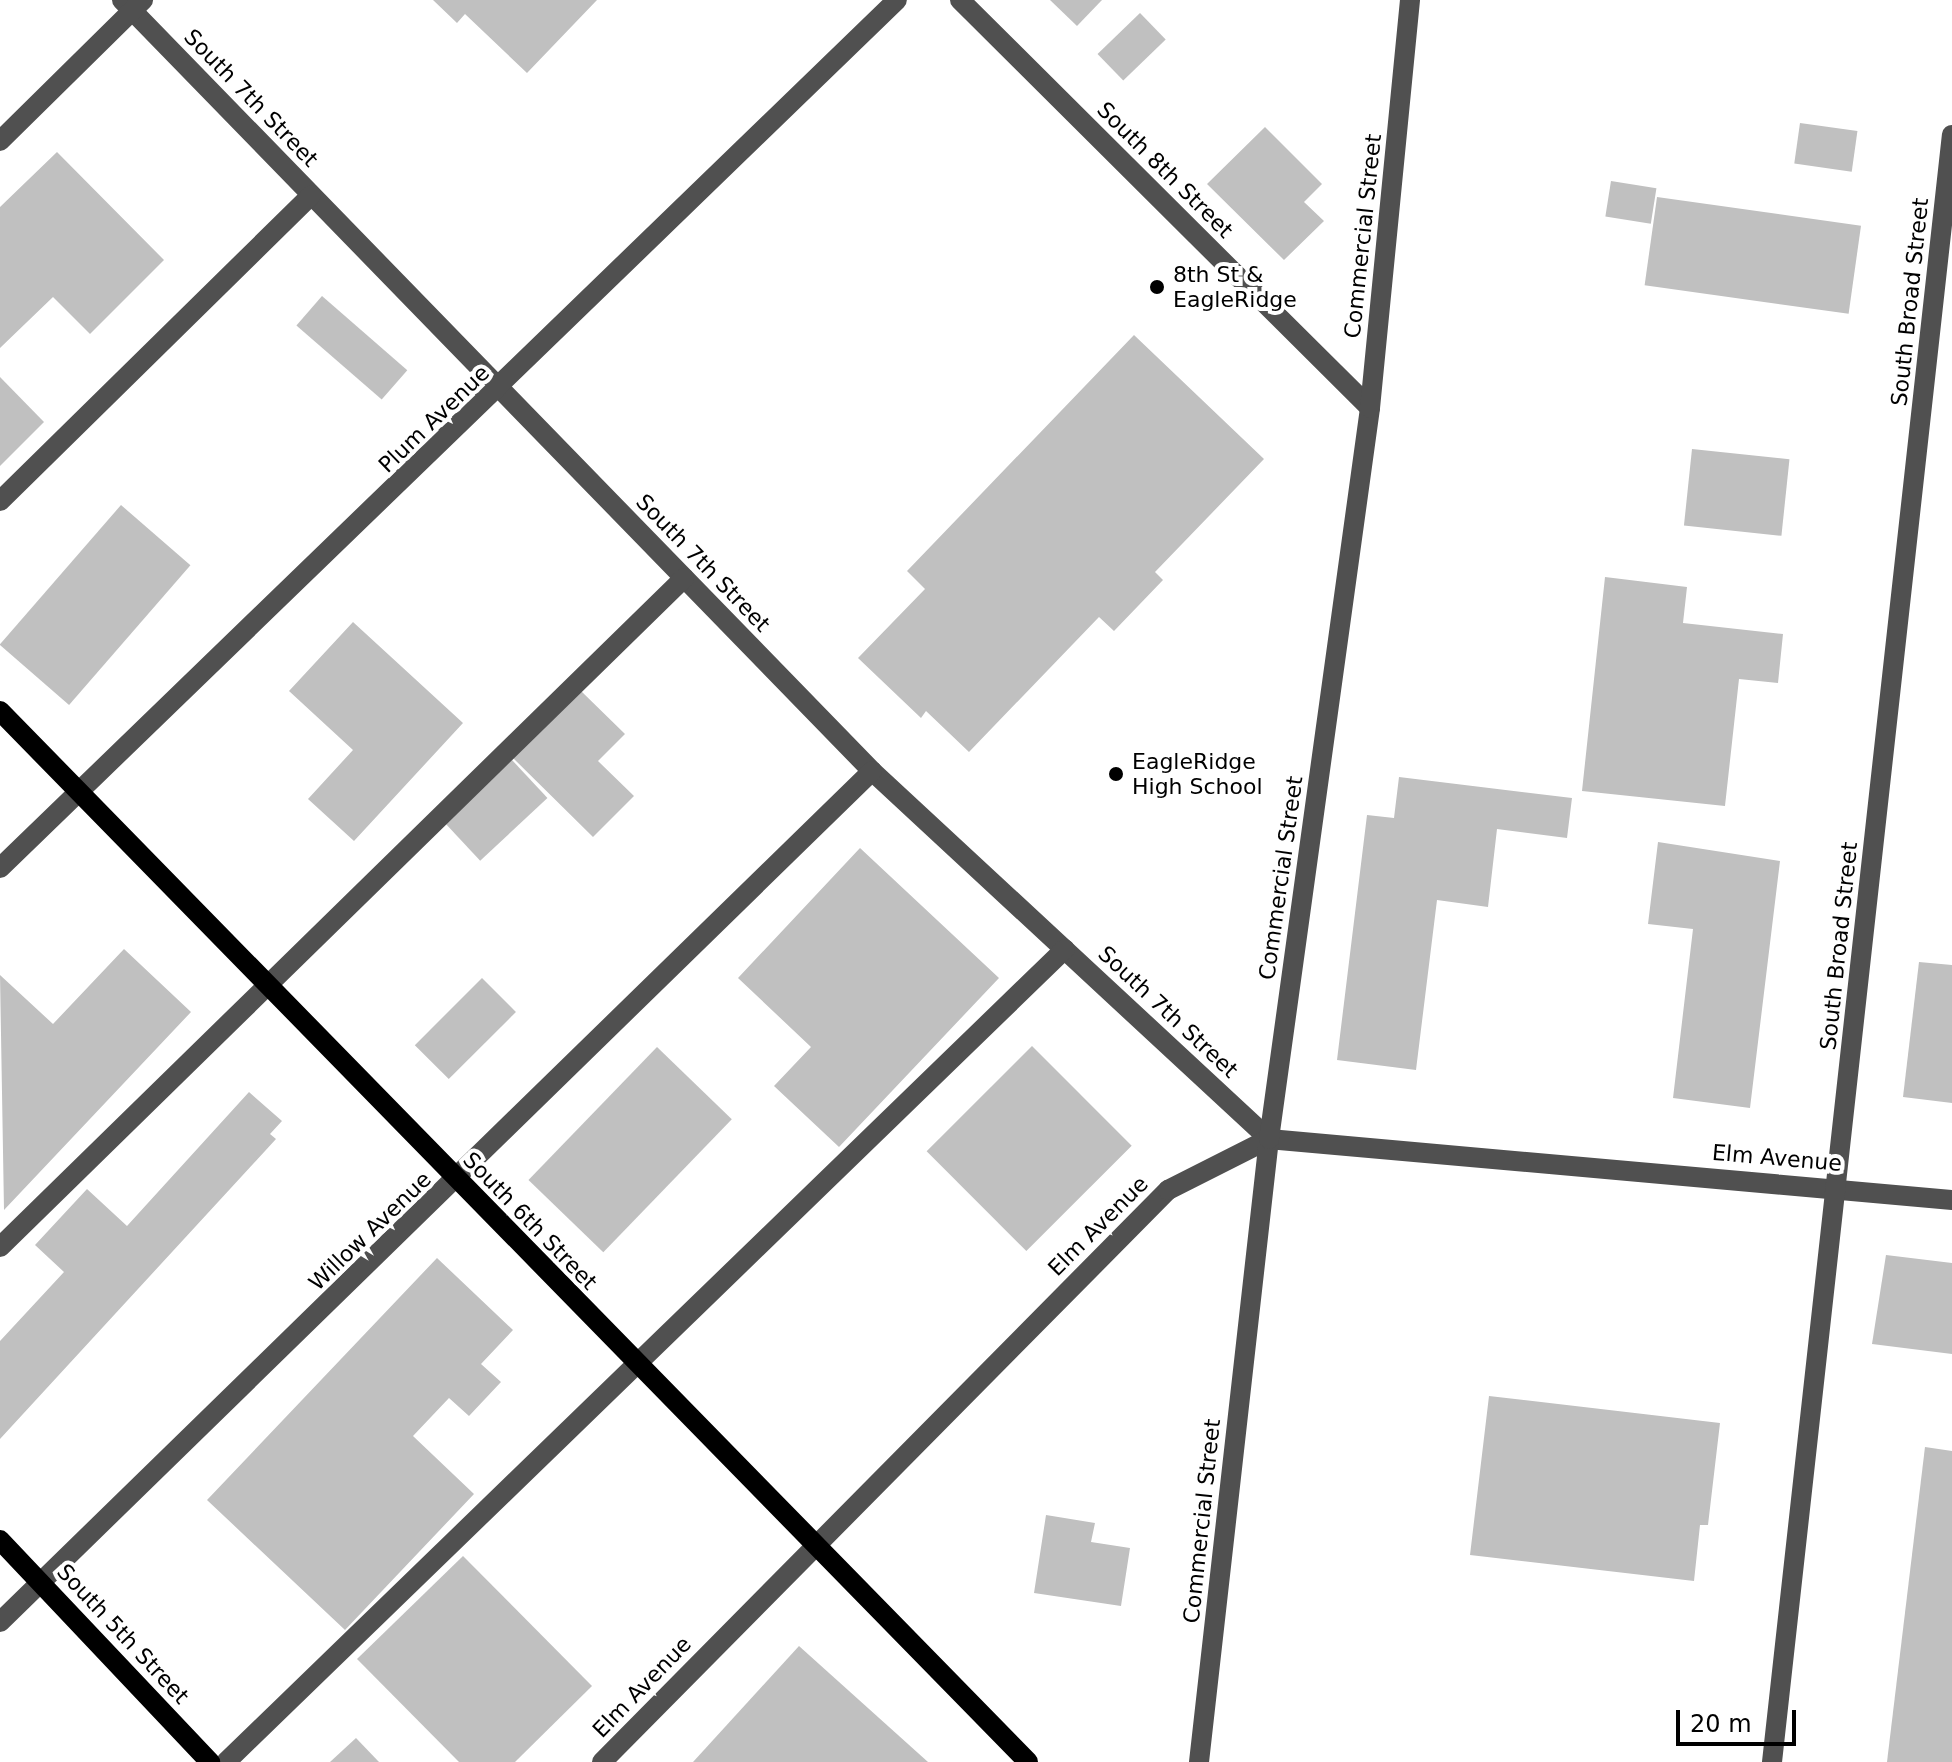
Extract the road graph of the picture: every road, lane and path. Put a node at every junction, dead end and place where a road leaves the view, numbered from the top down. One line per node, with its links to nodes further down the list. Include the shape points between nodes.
1 (897, 0): 8 (street, Plum Avenue)
2 (960, 0): 9 (street, South 8th Street)
3 (1410, 0): 9 (street, Commercial Street)
4 (132, 4): 6 (street); 7 (street, South 7th Street)
5 (1952, 135): 20 (street, South Broad Street)
6 (0, 141)
7 (311, 195): 8 (street, South 7th Street); 10 (street)
8 (500, 389): 11 (street, South 7th Street); 14 (street, Plum Avenue)
9 (1370, 408): 18 (street, Commercial Street)
10 (0, 501)
11 (684, 578): 13 (street, South 7th Street); 17 (street)
12 (0, 711): 14 (main road, South 6th Street)
13 (872, 771): 16 (street, South 7th Street); 19 (street, Willow Avenue)
14 (78, 792): 15 (street, Plum Avenue); 17 (main road, South 6th Street)
15 (0, 868)
16 (1065, 949): 18 (street, South 7th Street); 23 (street)
17 (267, 986): 19 (main road, South 6th Street); 22 (street)
18 (1269, 1139): 20 (street, Elm Avenue); 25 (street, Elm Avenue, via 1168,1190); 32 (street, Commercial Street)
19 (456, 1181): 23 (main road, South 6th Street); 26 (street, Willow Avenue)
20 (1837, 1187): 21 (street, Elm Avenue); 33 (street, South Broad Street)
21 (1952, 1200)
22 (0, 1247)
23 (636, 1364): 25 (main road, South 6th Street); 29 (street)
24 (0, 1540): 26 (main road, South 5th Street)
25 (813, 1546): 30 (street, Elm Avenue); 31 (main road, South 6th Street)
26 (42, 1581): 27 (street, Willow Avenue); 28 (main road, South 5th Street)
27 (0, 1622)
28 (210, 1762)
29 (226, 1762)
30 (602, 1762)
31 (1028, 1762)
32 (1199, 1762)
33 (1772, 1762)

